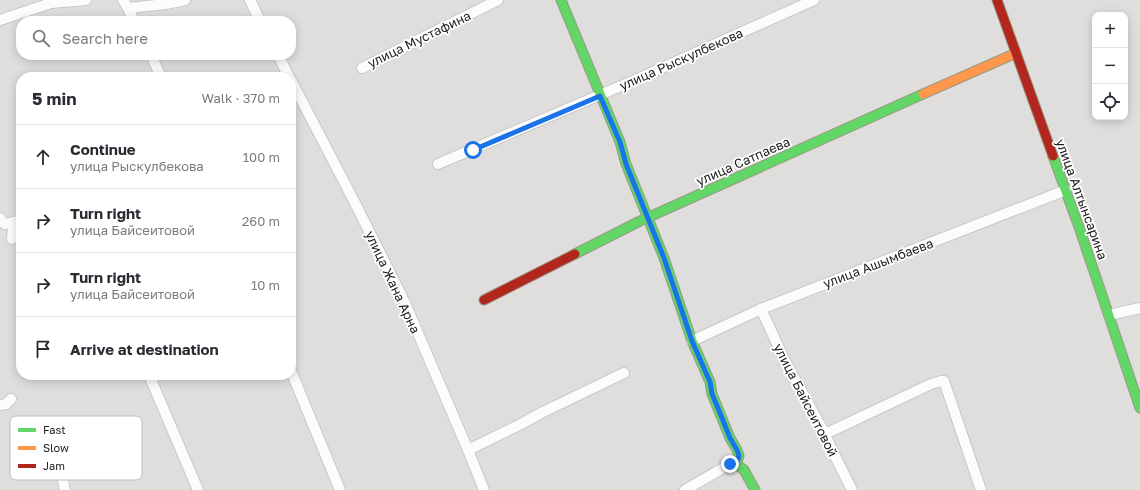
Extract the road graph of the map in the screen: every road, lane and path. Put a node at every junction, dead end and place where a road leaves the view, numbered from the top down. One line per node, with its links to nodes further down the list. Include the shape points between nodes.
1 (86, 0): 8 (street)
2 (185, 0): 9 (street, via 166,4)
3 (250, 0): 11 (street)
4 (498, 0): 16 (street, улица Мустафина)
5 (561, 0): 20 (street)
6 (814, 0): 20 (street, улица Рыскулбекова)
7 (997, 0): 13 (street, улица Алтынсарина)
8 (51, 1): 12 (street)
9 (125, 4): 10 (street)
10 (131, 16)
11 (258, 16)
12 (0, 20)
13 (1016, 53): 22 (street, улица Алтынсарина); 23 (street, улица Сатпаева)
14 (153, 60): 17 (street)
15 (280, 60): 18 (street)
16 (362, 68)
17 (159, 72)
18 (286, 72)
19 (296, 90): 39 (street, улица Жана Арна, via 404,303)
20 (600, 96): 21 (street, улица Рыскулбекова); 23 (street)
21 (438, 164)
22 (1066, 190): 29 (street, улица Ашымбаева); 30 (street, улица Алтынсарина)
23 (648, 217): 27 (street, улица Сатпаева); 31 (street)
24 (0, 218): 25 (street, via 5,224)
25 (16, 221): 26 (street)
26 (12, 239)
27 (484, 300)
28 (1140, 308): 30 (street)
29 (761, 309): 31 (street, улица Ашымбаева); 38 (street, улица Байсеитовой, via 785,362)
30 (1109, 315): 37 (street, улица Алтынсарина)
31 (692, 341): 40 (street, via 737,450 739,456)
32 (624, 374): 39 (street)
33 (151, 380): 43 (street)
34 (295, 380): 44 (street)
35 (11, 399): 36 (street)
36 (0, 405)
37 (1140, 408)
38 (825, 434): 48 (street, улица Байсеитовой); 49 (street, via 931,384 944,381)
39 (468, 450): 45 (street, улица Жана Арна)
40 (736, 464): 46 (street, via 730,464); 47 (street, via 744,470)
41 (63, 480): 42 (street)
42 (65, 490)
43 (198, 490)
44 (340, 490)
45 (484, 490)
46 (686, 490)
47 (754, 490)
48 (852, 490)
49 (981, 490)

